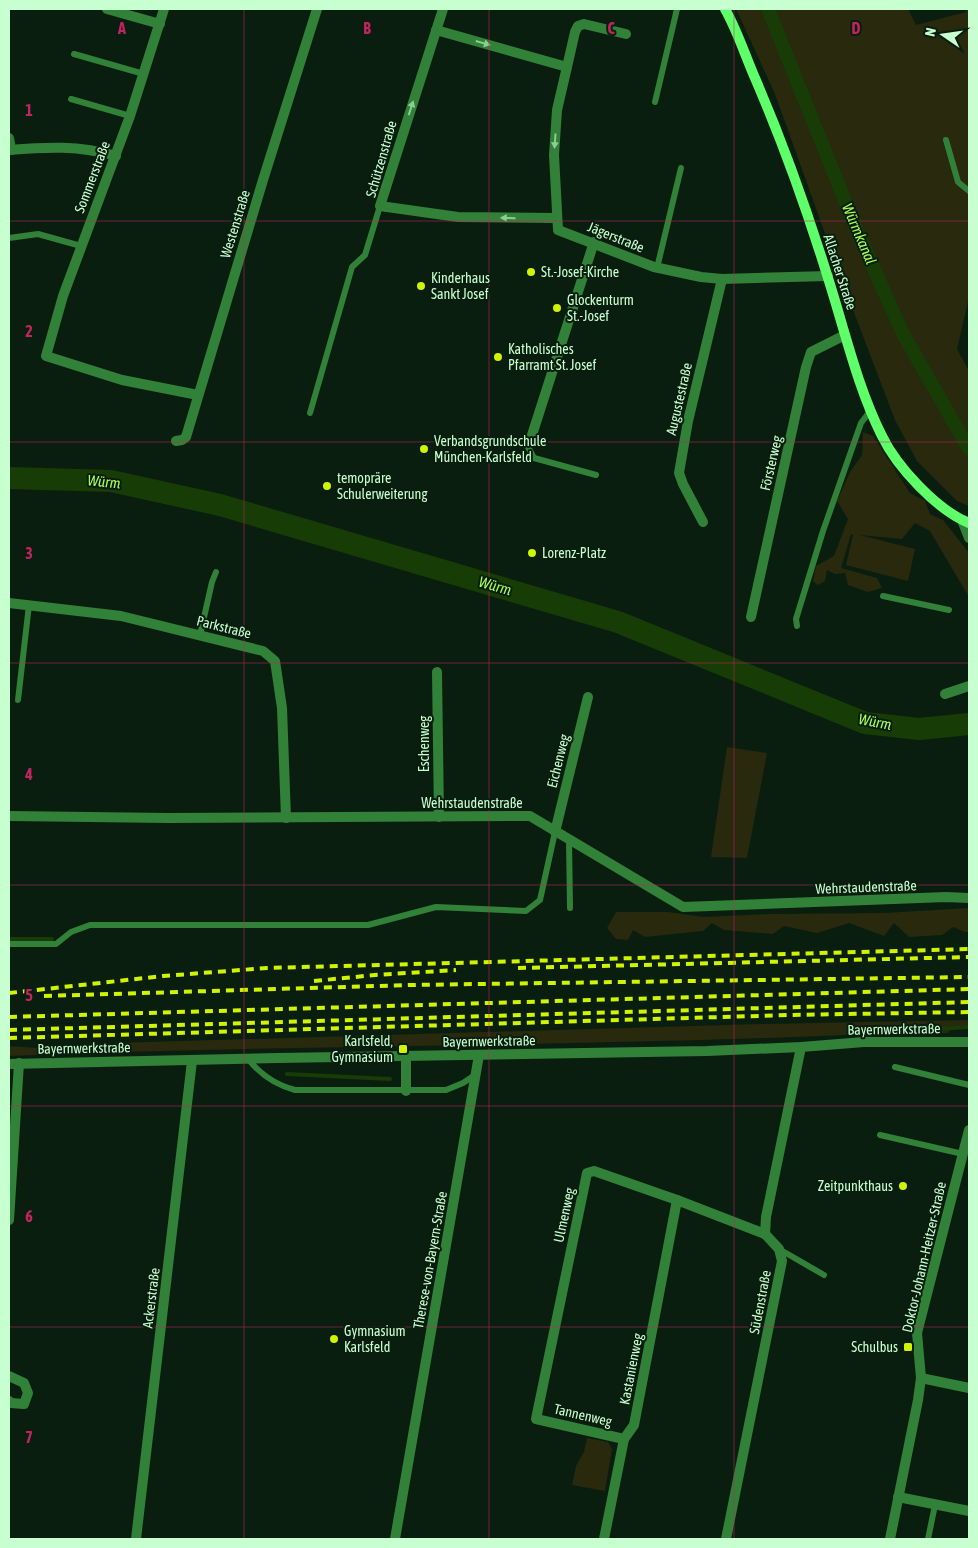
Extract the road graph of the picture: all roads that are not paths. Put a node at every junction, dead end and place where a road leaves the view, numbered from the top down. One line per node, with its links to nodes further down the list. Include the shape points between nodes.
1 (106, 9): 7 (street)
2 (164, 9): 7 (street, Sommerstraße)
3 (317, 9): 31 (street, Westenstraße)
4 (443, 9): 8 (street, Schützenstraße)
5 (677, 9): 14 (lane)
6 (724, 9): 28 (street, Allacher Straße, via 780,136)
7 (160, 24): 12 (street, Sommerstraße)
8 (436, 30): 11 (street, one-way to 11); 22 (street, Schützenstraße, one-way to 8)
9 (626, 34): 11 (street, via 584,24 578,26)
10 (74, 54): 12 (lane)
11 (566, 67): 23 (street, one-way to 23, via 557,110 554,155)
12 (144, 74): 15 (street, Sommerstraße)
13 (71, 100): 15 (lane)
14 (655, 102)
15 (130, 116): 19 (street, Sommerstraße)
16 (9, 138): 18 (street)
17 (946, 140): 21 (lane, via 958,182)
18 (10, 150): 19 (street, via 82,148)
19 (116, 156): 26 (street, Sommerstraße)
20 (681, 168): 27 (lane)
21 (969, 190)
22 (380, 206): 23 (street, Schützenstraße, one-way to 22, via 458,218); 33 (lane, via 364,255 352,267)
23 (557, 218): 25 (street, Jägerstraße, via 558,230)
24 (9, 238): 26 (lane, via 38,234)
25 (594, 242): 27 (street, Jägerstraße); 34 (street)
26 (81, 246): 31 (street, Sommerstraße, via 46,356 122,380)
27 (657, 268): 29 (street, Jägerstraße)
28 (828, 276): 29 (street, Jägerstraße); 30 (street, Allacher Straße)
29 (722, 279): 37 (street, Augustestraße, via 679,472)
30 (845, 335): 32 (street, Allacher Straße); 45 (street, Försterweg, via 811,352 806,367)
31 (198, 395): 35 (street, Westenstraße, via 186,437)
32 (871, 410): 38 (street, Allacher Straße, via 882,437 917,483 942,507); 46 (lane, via 862,423 824,531 796,619)
33 (310, 413)
34 (532, 435): 36 (lane, via 528,448 534,458)
35 (176, 441)
36 (596, 475)
37 (702, 522)
38 (965, 522): 39 (street, Allacher Straße)
39 (969, 538)
40 (216, 572): 47 (lane)
41 (883, 596): 44 (lane)
42 (9, 603): 43 (street, Parkstraße)
43 (29, 605): 47 (street, Parkstraße, via 121,616); 52 (lane)
44 (949, 610)
45 (751, 617)
46 (797, 626)
47 (200, 635): 55 (street, Parkstraße, via 263,651 275,661 282,708)
48 (438, 672): 54 (street, Eschenweg)
49 (969, 686): 50 (street)
50 (945, 694)
51 (588, 697): 56 (street, Eichenweg)
52 (18, 700)
53 (9, 816): 55 (street, Wehrstaudenstraße)
54 (439, 817): 55 (street, Wehrstaudenstraße); 56 (street, Wehrstaudenstraße, via 530,816)
55 (286, 818)
56 (555, 832): 57 (street, Wehrstaudenstraße); 60 (lane, via 540,900 526,911 436,907 368,924 90,925 71,932 56,944)
57 (569, 840): 58 (street, Wehrstaudenstraße, via 683,907); 59 (lane)
58 (969, 898)
59 (570, 908)
60 (9, 944)
61 (969, 1042): 62 (street, Bayernwerkstraße, via 864,1042)
62 (801, 1047): 63 (street, Bayernwerkstraße); 77 (street)
63 (479, 1055): 64 (street, Bayernwerkstraße); 69 (street, Therese-von-Bayern-Straße)
64 (406, 1056): 65 (street, Bayernwerkstraße); 71 (street)
65 (248, 1059): 66 (street, Bayernwerkstraße); 71 (lane, via 257,1071 283,1087 295,1090)
66 (192, 1061): 67 (street, Bayernwerkstraße); 89 (street, Ackerstraße)
67 (14, 1063): 76 (street)
68 (895, 1067): 70 (lane)
69 (476, 1075): 71 (lane, via 446,1090); 90 (street, Therese-von-Bayern-Straße)
70 (969, 1084)
71 (406, 1091)
72 (969, 1130): 74 (street, Doktor-Johann-Heitzer-Straße)
73 (880, 1135): 74 (lane)
74 (963, 1154): 81 (street, Doktor-Johann-Heitzer-Straße, via 917,1333)
75 (677, 1200): 77 (street, Ulmenweg); 84 (street, Ulmenweg, via 594,1171 587,1173); 85 (street, Kastanienweg, via 634,1425)
76 (9, 1220)
77 (765, 1234): 78 (street)
78 (779, 1249): 79 (lane); 92 (street, Südenstraße, via 782,1261)
79 (824, 1275)
80 (9, 1376): 83 (street, via 24,1383 28,1393 24,1404)
81 (921, 1378): 82 (street); 86 (street, Doktor-Johann-Heitzer-Straße)
82 (969, 1388)
83 (9, 1401)
84 (536, 1418): 85 (street, Tannenweg)
85 (624, 1439): 91 (street, Kastanienweg)
86 (898, 1497): 87 (street); 93 (street, Doktor-Johann-Heitzer-Straße)
87 (935, 1505): 88 (street); 94 (lane)
88 (969, 1511)
89 (136, 1539)
90 (396, 1539)
91 (604, 1539)
92 (726, 1539)
93 (890, 1539)
94 (928, 1539)

